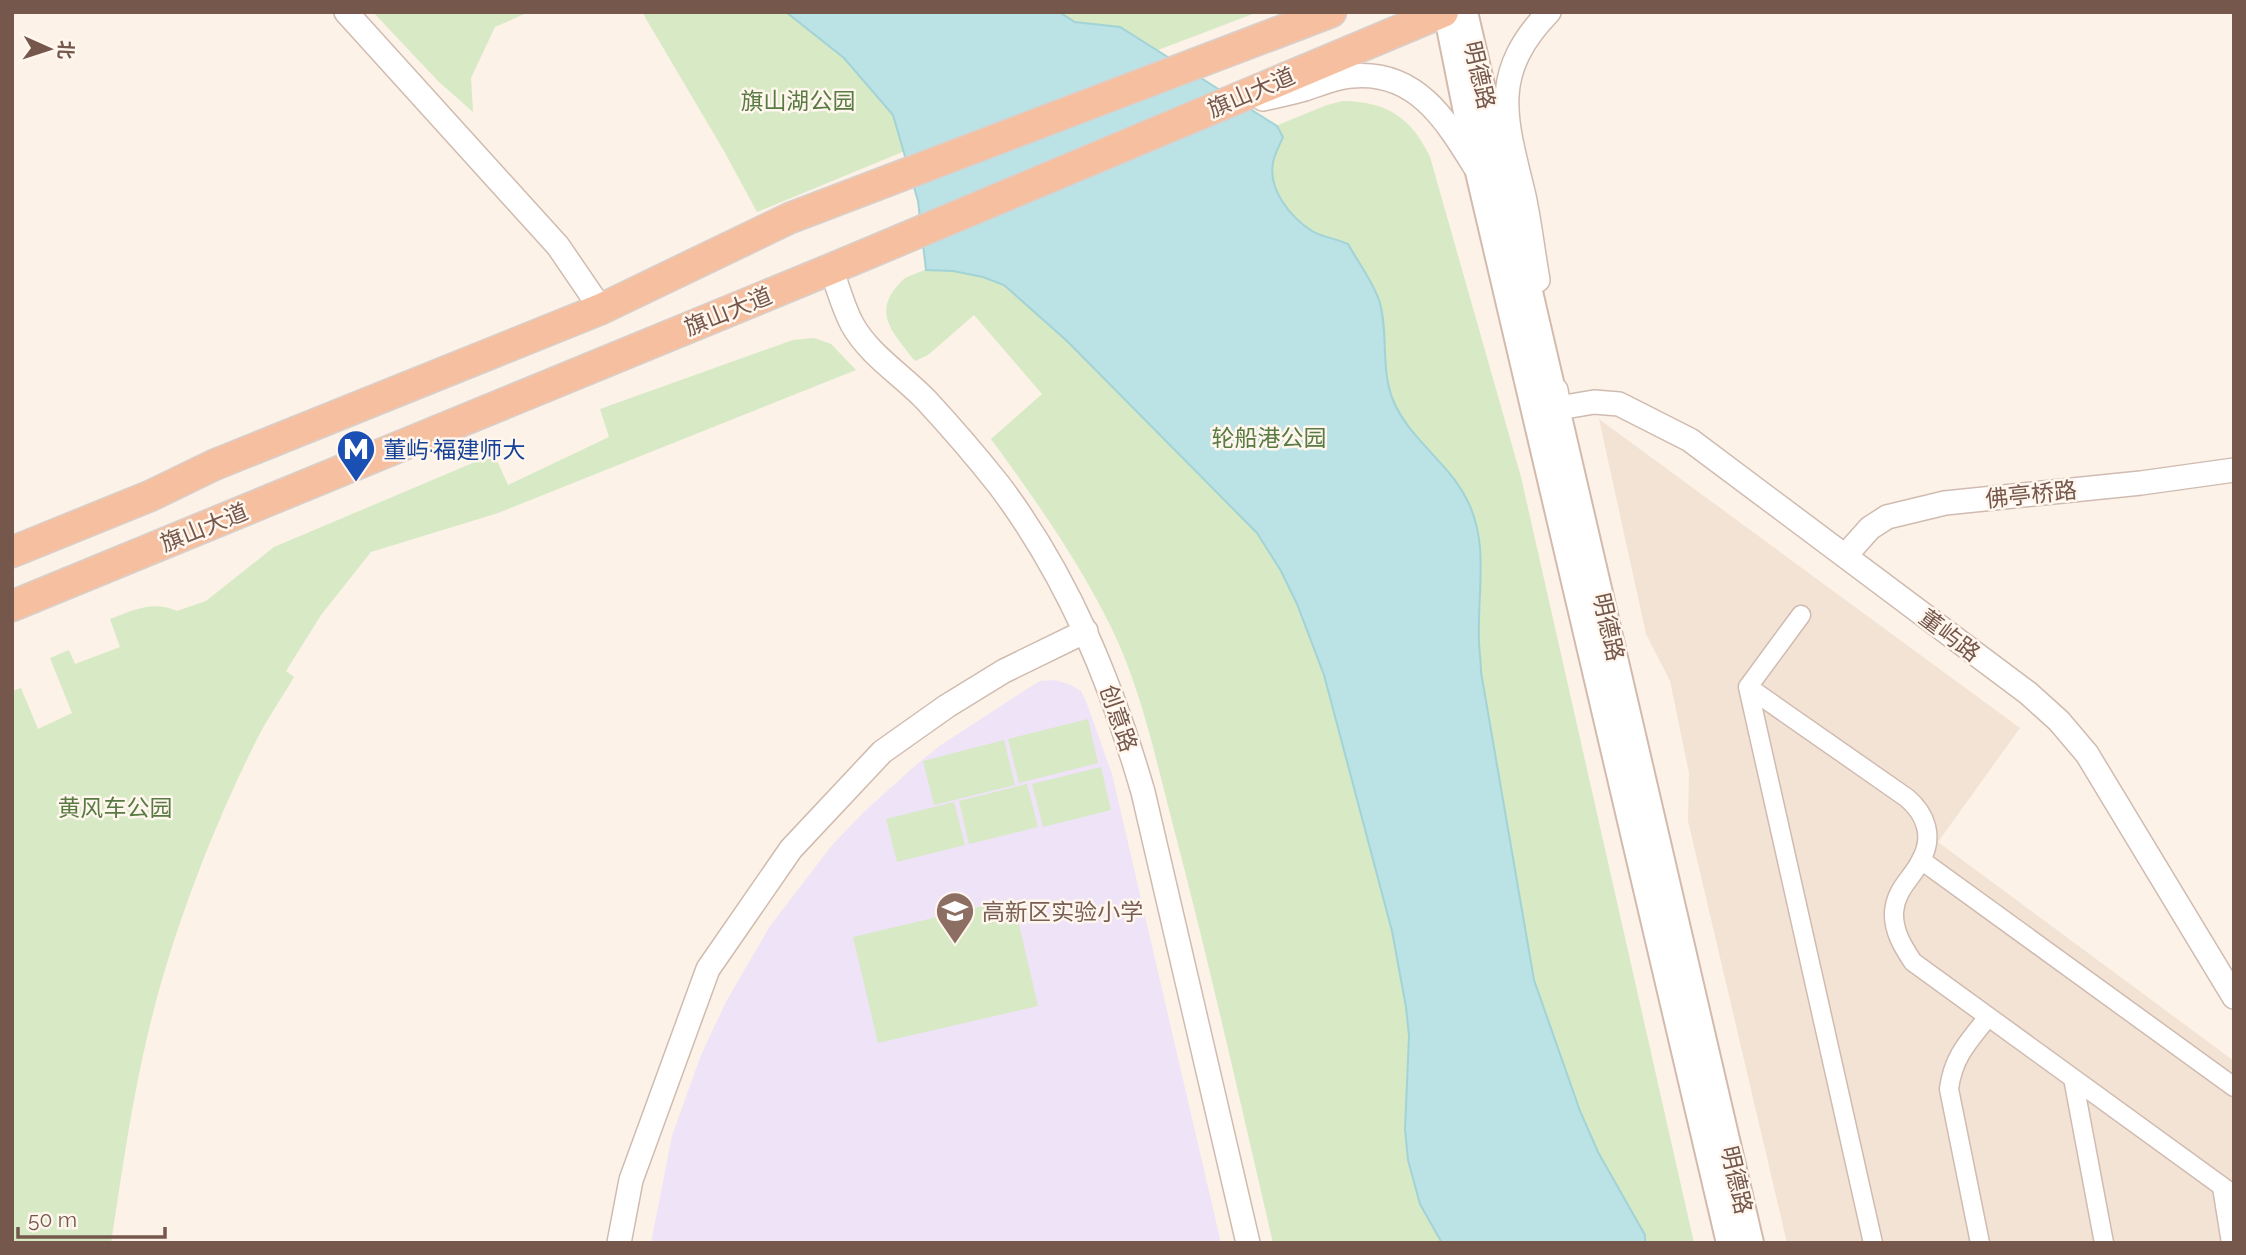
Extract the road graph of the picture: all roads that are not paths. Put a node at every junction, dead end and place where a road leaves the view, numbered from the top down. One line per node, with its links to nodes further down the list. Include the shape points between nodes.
1 (346, 12): 9 (street, via 558,246)
2 (1331, 12): 9 (highway, 旗山大道, via 790,218)
3 (1444, 12): 6 (highway, 旗山大道); 7 (main road)
4 (1465, 12): 10 (main road, 明德路)
5 (1549, 12): 10 (street, via 1518,54 1505,107)
6 (1198, 114): 7 (street, via 1343,77 1381,77 1416,92 1435,109); 8 (highway, 旗山大道)
7 (1478, 172): 28 (main road)
8 (831, 269): 16 (highway, 旗山大道); 18 (street, 创意路, via 852,325 997,483 1047,556)
9 (601, 309): 12 (highway, 旗山大道)
10 (1559, 408): 15 (street, 董屿路, via 1594,402 1619,404 1651,419 1690,440); 29 (main road, 明德路)
11 (2234, 470): 15 (street, 佛亭桥路, via 1945,503 1887,517 1870,528)
12 (150, 495): 13 (highway); 14 (highway, 旗山大道)
13 (12, 532)
14 (12, 552)
15 (1845, 556): 21 (street, 董屿路, via 2059,721 2087,754)
16 (12, 606)
17 (1801, 615): 19 (street)
18 (1086, 631): 26 (street, via 984,682 882,752 791,849 708,969 631,1180); 27 (street, 创意路, via 1125,730 1143,792)
19 (1748, 687): 20 (street, via 1916,805 1927,828); 30 (street)
20 (1921, 860): 22 (street, via 1898,895 1894,912 1899,937 1913,962); 24 (street)
21 (2234, 997)
22 (1988, 1017): 23 (street); 31 (street, via 1960,1052 1949,1089)
23 (2073, 1078): 25 (street); 32 (street)
24 (2234, 1087)
25 (2228, 1191): 33 (street)
26 (619, 1243)
27 (1248, 1243)
28 (1729, 1243)
29 (1751, 1243)
30 (1873, 1243)
31 (1980, 1243)
32 (2104, 1243)
33 (2231, 1243)

